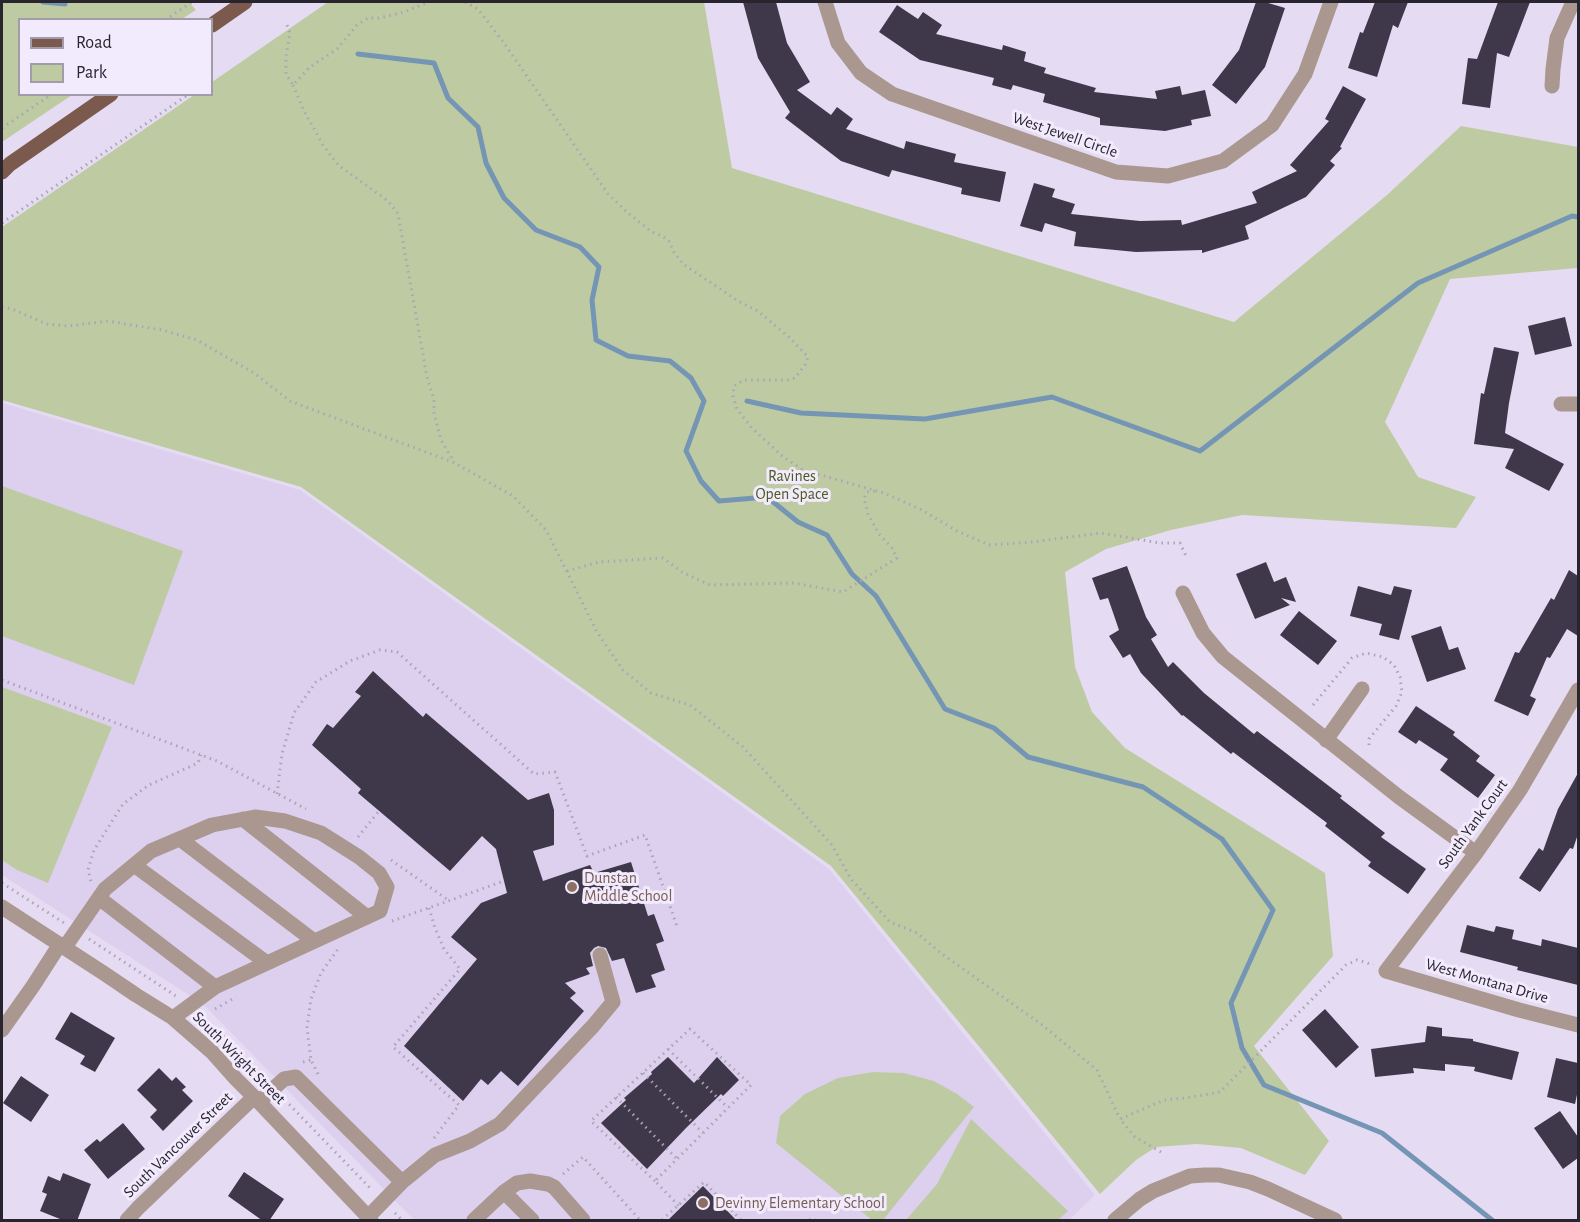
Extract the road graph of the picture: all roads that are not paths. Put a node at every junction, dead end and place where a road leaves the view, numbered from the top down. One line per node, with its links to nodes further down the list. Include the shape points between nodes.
1 (245, 2): 5 (main road)
2 (825, 2): 3 (street, West Jewell Circle, via 838,43 861,74 892,94 1116,172 1168,176 1223,161 1272,125 1305,74)
3 (1331, 2)
4 (1573, 2): 6 (street, via 1557,38)
5 (213, 24)
6 (1552, 86)
7 (108, 96): 8 (main road)
8 (2, 172)
9 (1561, 404): 10 (street)
10 (1578, 404)
11 (1183, 593): 14 (street, via 1203,633 1223,657)
12 (1362, 689): 14 (street)
13 (1578, 690): 17 (street, South Yank Court, via 1520,790)
14 (1326, 740): 17 (street)
15 (243, 819): 16 (street, via 212,825); 21 (street); 21 (street, via 285,821 321,833 359,857 379,873 387,887 380,911)
16 (180, 839): 18 (street, via 152,851); 22 (street)
17 (1476, 853): 26 (street, South Yank Court)
18 (134, 865): 19 (street); 25 (street)
19 (99, 898): 23 (street); 27 (street)
20 (2, 907): 23 (street, South Wright Street)
21 (367, 917): 22 (street)
22 (314, 941): 25 (street)
23 (62, 946): 28 (street, South Wright Street); 30 (street)
24 (600, 955): 32 (street, via 614,1002 500,1124 435,1155)
25 (267, 963): 27 (street)
26 (1390, 965): 29 (street, West Montana Drive, via 1519,1010)
27 (215, 987): 28 (street)
28 (173, 1018): 31 (street, South Wright Street)
29 (1578, 1025)
30 (2, 1030)
31 (257, 1099): 32 (street, South Vancouver Street, via 284,1079 296,1077); 35 (street, South Wright Street); 36 (street, South Vancouver Street)
32 (402, 1182): 35 (street)
33 (504, 1192): 37 (street); 38 (street); 39 (street, via 517,1183 548,1184)
34 (1308, 1215): 40 (street, via 1250,1182 1205,1175 1190,1176 1153,1191); 41 (street)
35 (369, 1219)
36 (127, 1221)
37 (474, 1221)
38 (532, 1221)
39 (583, 1221)
40 (1115, 1221)
41 (1335, 1221)

